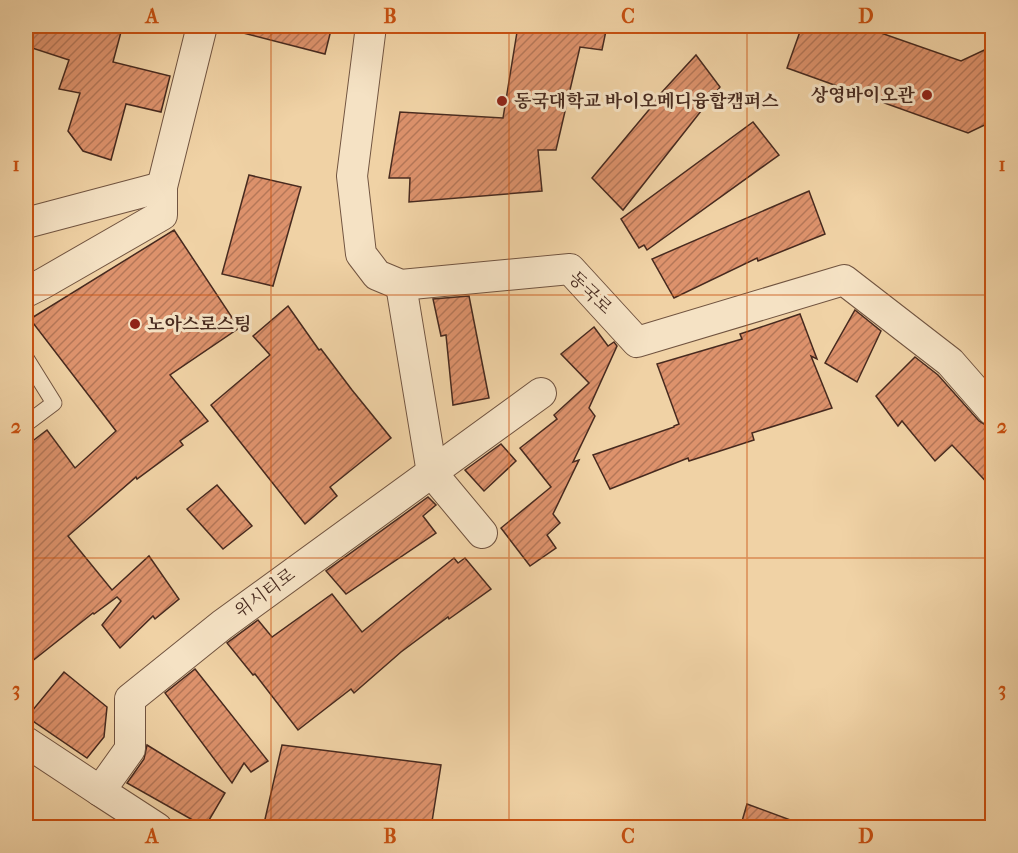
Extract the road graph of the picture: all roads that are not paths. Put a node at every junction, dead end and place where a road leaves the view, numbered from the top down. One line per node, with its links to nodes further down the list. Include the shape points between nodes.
1 (202, 26): 3 (street)
2 (370, 26): 5 (street, via 352,176 361,254 377,275)
3 (162, 187): 4 (street); 6 (street, via 162,215)
4 (26, 223)
5 (401, 285): 9 (street, 동국로, via 570,269 637,342 844,280 950,362); 11 (street)
6 (26, 292)
7 (26, 358): 10 (lane, via 54,403)
8 (541, 393): 11 (street, 위시티로)
9 (993, 410)
10 (26, 424)
11 (432, 472): 12 (street); 14 (street, 위시티로, via 222,625 130,699 130,749)
12 (482, 533)
13 (26, 742): 14 (street)
14 (100, 791): 15 (street)
15 (157, 828)

